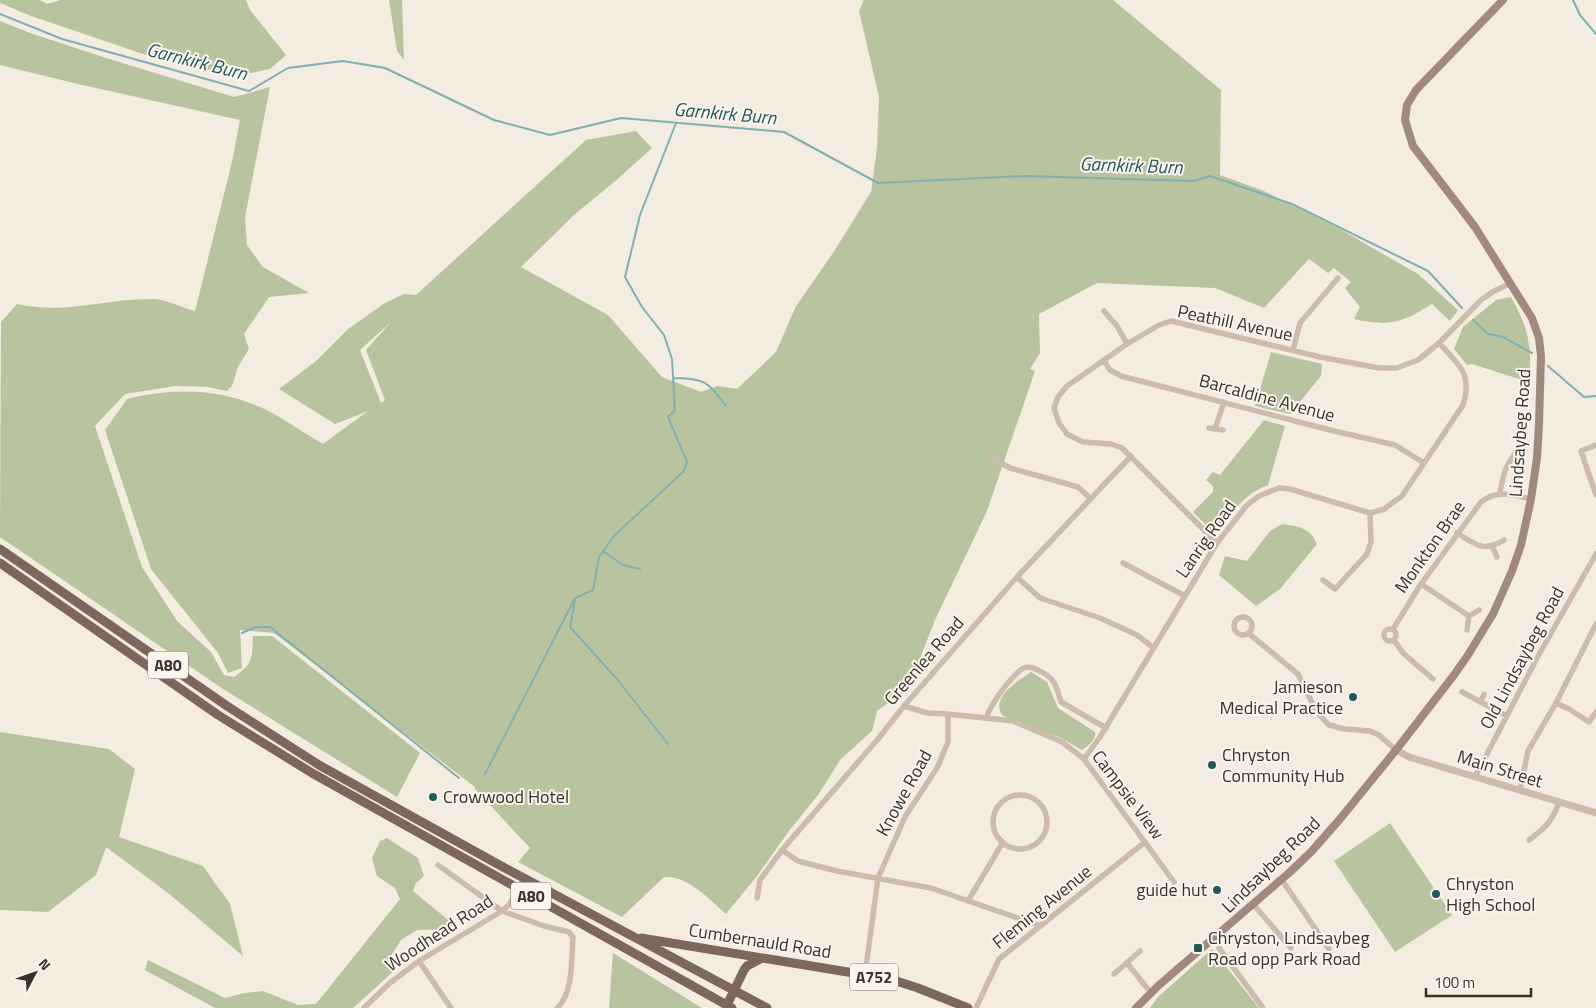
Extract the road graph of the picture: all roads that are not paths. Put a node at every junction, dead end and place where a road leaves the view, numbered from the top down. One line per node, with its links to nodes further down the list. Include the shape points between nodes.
1 (1503, 0): 3 (main road, Lindsaybeg Road, via 1416,90 1407,105 1405,120 1413,146 1475,227)
2 (1338, 278): 7 (street, via 1300,323)
3 (1511, 283): 5 (street, Peathill Avenue, via 1481,300); 19 (main road, Lindsaybeg Road, via 1536,328 1541,356 1539,424)
4 (1104, 311): 6 (street, via 1118,326)
5 (1439, 343): 7 (street, Peathill Avenue, via 1418,360 1397,368 1379,368); 15 (street, via 1463,369 1468,391 1464,406)
6 (1127, 344): 7 (street, Peathill Avenue, via 1171,321); 8 (street, Peathill Avenue)
7 (1293, 350)
8 (1104, 361): 9 (street, Barcaldine Avenue, via 1110,370 1121,376); 13 (street, Peathill Avenue, via 1068,386 1058,397 1054,408 1067,434 1083,442 1111,444)
9 (1224, 402): 10 (street, via 1212,428); 15 (street, Barcaldine Avenue, via 1395,445)
10 (1223, 430)
11 (1522, 444): 16 (street, via 1506,466)
12 (1596, 445): 17 (street, via 1581,451)
13 (1131, 456): 18 (street, Greenlea Road); 23 (street, Peathill Avenue)
14 (990, 457): 18 (street, via 1010,468 1078,487)
15 (1424, 463): 20 (street, via 1402,496 1384,509)
16 (1500, 493): 19 (street); 21 (street, Monkton Brae, via 1481,502)
17 (1596, 495)
18 (1091, 498): 30 (street, Greenlea Road)
19 (1531, 499): 53 (main road, Lindsaybeg Road, via 1521,545 1493,614 1454,676)
20 (1370, 513): 23 (street, Lanrig Road, via 1279,488 1246,505); 31 (street, via 1371,542 1367,554 1336,589)
21 (1457, 533): 24 (street, via 1478,546); 32 (street, Monkton Brae)
22 (1504, 540): 24 (street)
23 (1217, 544): 33 (street, Lanrig Road)
24 (1492, 546): 27 (street)
25 (0, 549): 64 (main road, A80, via 227,706 319,765)
26 (1596, 554): 50 (street, Old Lindsaybeg Road)
27 (1497, 557)
28 (0, 563): 68 (main road, A80, via 218,715 312,773)
29 (1123, 563): 33 (street)
30 (1017, 577): 41 (street, via 1040,598 1100,618); 47 (street, Greenlea Road)
31 (1322, 580)
32 (1420, 584): 35 (street); 37 (street, Monkton Brae)
33 (1185, 596): 41 (street, Lanrig Road)
34 (1479, 610): 35 (street)
35 (1469, 616): 38 (street)
36 (1596, 624): 46 (street)
37 (1392, 630): 40 (street, via 1396,634); 40 (street, via 1385,631 1384,637 1390,642)
38 (1467, 630)
39 (1248, 632): 53 (street, via 1298,674 1316,711 1329,725 1370,731)
40 (1394, 640): 42 (street)
41 (1154, 648): 52 (street, Lanrig Road)
42 (1433, 679)
43 (1462, 692): 45 (street)
44 (1484, 694): 45 (street)
45 (1480, 702): 50 (street)
46 (1556, 703): 48 (street, via 1589,722); 56 (street, via 1528,751)
47 (904, 706): 49 (street, Campsie View, via 927,713); 62 (street, Greenlea Road)
48 (1596, 712)
49 (948, 714): 51 (street, Campsie View); 65 (street, Knowe Road, via 948,742 937,768 905,817)
50 (1507, 716): 55 (street, Old Lindsaybeg Road)
51 (986, 718): 52 (street, via 1004,688 1017,673 1030,667 1053,681 1061,702); 54 (street, Campsie View, via 1013,721 1062,742)
52 (1106, 728): 54 (street, Lanrig Road)
53 (1396, 750): 55 (street, Main Street); 66 (main road, Lindsaybeg Road, via 1311,852)
54 (1084, 759): 61 (street, Campsie View)
55 (1475, 777): 56 (street, Main Street)
56 (1520, 790): 57 (street, Main Street)
57 (1559, 802): 58 (street, Main Street); 59 (street, via 1549,824)
58 (1596, 813)
59 (1529, 840)
60 (1003, 842): 60 (street, via 993,827 998,805 1015,795 1034,798 1044,810 1044,833 1030,846 1019,848); 70 (street)
61 (1145, 842): 67 (street, Campsie View); 73 (street, Fleming Avenue)
62 (782, 850): 65 (street, via 798,861); 69 (street, Greenlea Road, via 760,880)
63 (438, 865): 72 (street)
64 (524, 878): 68 (street, Woodhead Road); 74 (main road, A80)
65 (878, 878): 70 (street, via 931,888); 83 (street, Knowe Road)
66 (1282, 880): 71 (main road, Lindsaybeg Road); 77 (street)
67 (1174, 882)
68 (518, 889): 72 (street, Woodhead Road); 86 (main road, A80)
69 (756, 898)
70 (968, 901): 73 (street)
71 (1253, 904): 76 (street); 85 (main road, Lindsaybeg Road)
72 (502, 911): 80 (street, Woodhead Road); 89 (street, via 569,932 573,937 569,988)
73 (1041, 926): 92 (street, Fleming Avenue, via 1000,959)
74 (631, 937): 79 (main road, Cumbernauld Road / A752); 84 (main road, A80)
75 (1219, 948): 94 (street)
76 (1291, 948)
77 (1329, 949)
78 (1140, 951): 81 (street)
79 (760, 959): 83 (main road, Cumbernauld Road / A752); 84 (main road, via 744,970)
80 (419, 961): 87 (street, Woodhead Road); 88 (street)
81 (1127, 963): 82 (street); 85 (street)
82 (1114, 974)
83 (866, 975): 91 (main road, Cumbernauld Road / A752, via 918,988)
84 (735, 990): 86 (main road); 90 (main road, A80)
85 (1151, 993): 93 (main road, Lindsaybeg Road)
86 (730, 1007)
87 (364, 1008)
88 (451, 1008)
89 (557, 1008)
90 (767, 1008)
91 (968, 1008)
92 (976, 1008)
93 (1136, 1008)
94 (1264, 1008)

